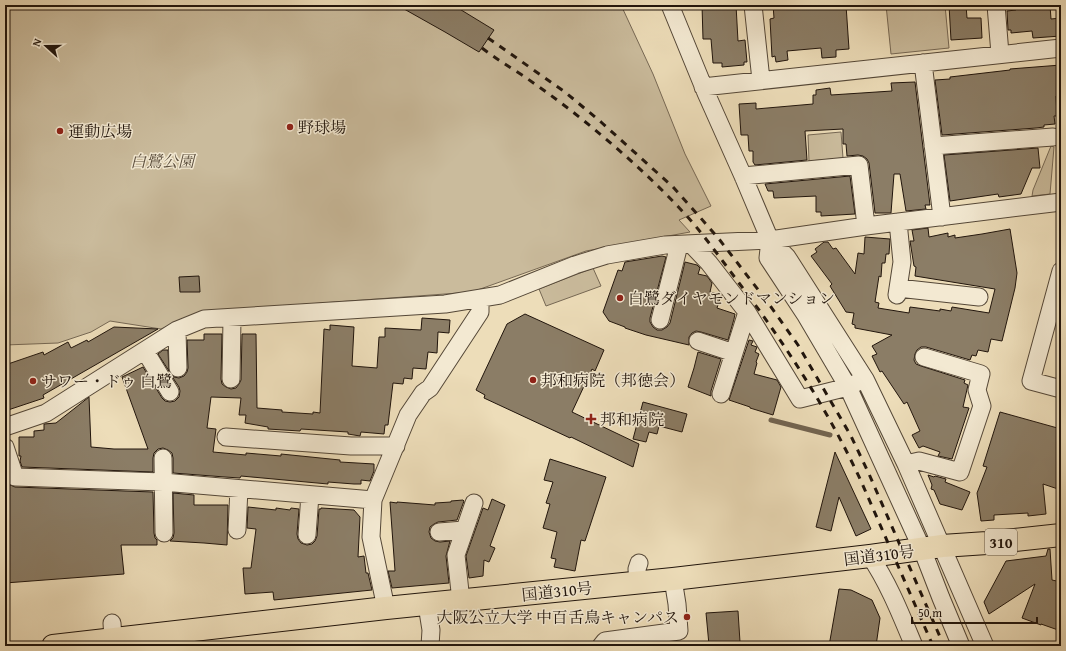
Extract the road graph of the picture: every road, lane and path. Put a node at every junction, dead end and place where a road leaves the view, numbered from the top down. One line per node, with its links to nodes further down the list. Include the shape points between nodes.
1 (670, 5): 8 (street)
2 (753, 5): 7 (street)
3 (996, 5): 5 (street)
4 (1061, 48): 5 (street)
5 (1000, 54): 6 (street)
6 (923, 63): 7 (street); 10 (street)
7 (761, 80): 8 (street)
8 (703, 87): 11 (street)
9 (1053, 137): 10 (street)
10 (933, 146): 13 (street)
11 (743, 176): 15 (street, via 859,165); 16 (street)
12 (1061, 202): 13 (street)
13 (942, 216): 14 (street)
14 (898, 222): 15 (street); 19 (street, via 902,262 898,291)
15 (866, 226): 16 (street)
16 (770, 240): 17 (street); 31 (street, via 787,257); 32 (street, via 768,258)
17 (685, 245): 20 (street, via 608,255 500,294); 21 (street, via 709,262); 23 (street)
18 (1061, 270): 33 (street, via 1031,381)
19 (979, 297)
20 (480, 298): 22 (street, via 445,304); 38 (street, via 480,312 430,388 423,393 408,415)
21 (747, 312): 27 (street); 32 (street, via 800,399)
22 (232, 318): 24 (street, via 204,319); 30 (street)
23 (660, 320)
24 (176, 330): 26 (street); 29 (street)
25 (698, 341): 27 (street)
26 (145, 351): 34 (street); 36 (street, via 46,413)
27 (734, 353): 35 (street)
28 (924, 357): 41 (street, via 981,374 977,390 982,406 960,472 919,461)
29 (178, 368)
30 (231, 379)
31 (865, 379): 32 (street); 41 (street)
32 (848, 387): 53 (street)
33 (1061, 389)
34 (170, 392)
35 (721, 394)
36 (5, 427)
37 (226, 437): 38 (street, via 351,446)
38 (396, 446): 45 (street)
39 (5, 447): 42 (street, via 15,478)
40 (163, 458): 42 (street)
41 (906, 464): 53 (street)
42 (163, 482): 43 (street); 50 (street)
43 (239, 489): 44 (street); 47 (street)
44 (310, 495): 45 (street); 51 (street)
45 (373, 500): 58 (street, via 371,537)
46 (474, 503): 48 (street)
47 (237, 530)
48 (464, 530): 49 (street); 56 (street, via 456,555)
49 (439, 532)
50 (164, 533)
51 (307, 535)
52 (1061, 535): 53 (highway, 国道310号 / 310)
53 (932, 548): 54 (highway, 国道310号 / 310); 64 (street, via 940,598); 65 (street)
54 (870, 556): 55 (highway, 国道310号 / 310); 63 (street, via 880,571)
55 (673, 579): 56 (highway, 国道310号 / 310, via 638,573); 59 (street)
56 (461, 601): 57 (highway, 国道310号 / 310)
57 (427, 605): 58 (highway, 国道310号 / 310); 61 (street, via 431,630)
58 (386, 608): 60 (highway, 国道310号 / 310, via 112,631)
59 (679, 638): 62 (street, via 604,641)
60 (53, 646)
61 (430, 646)
62 (601, 646)
63 (914, 646)
64 (961, 646)
65 (985, 646)

